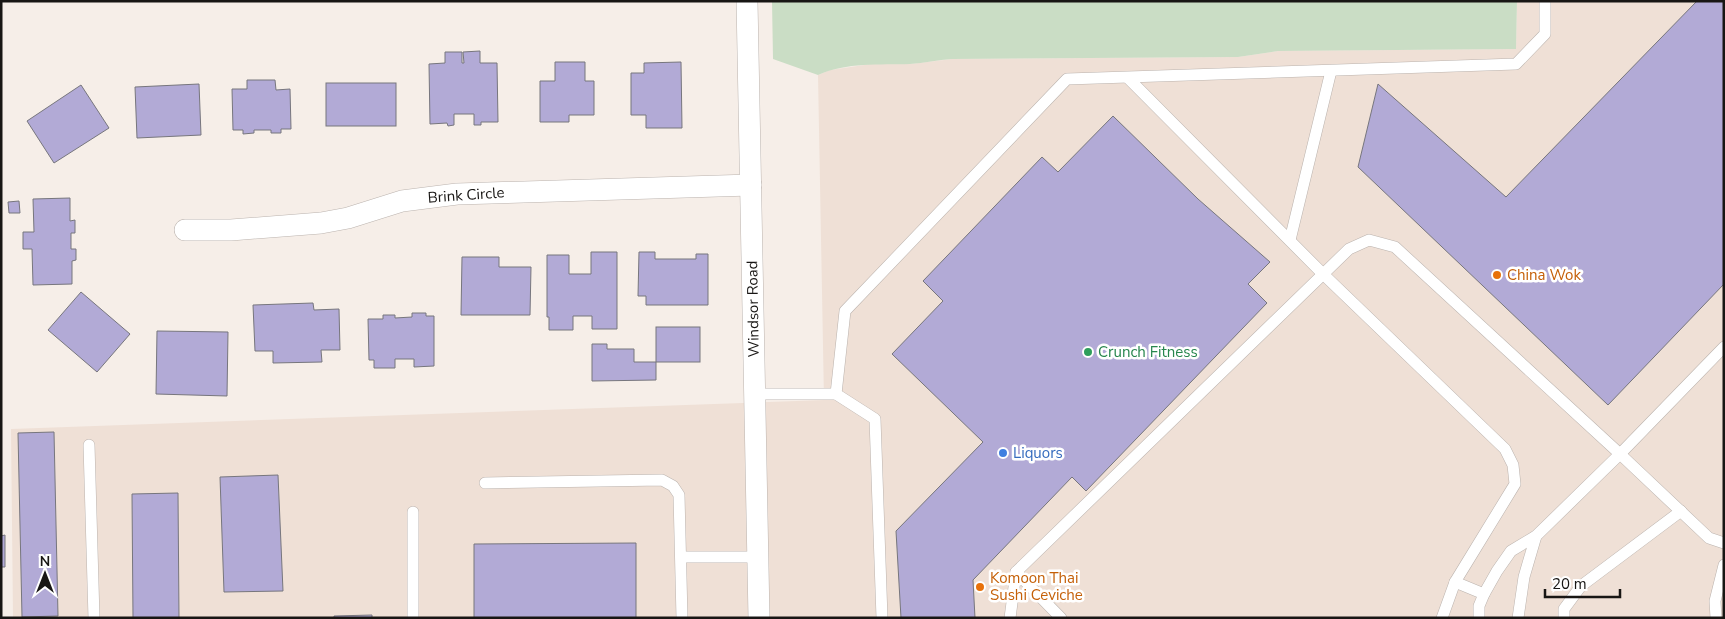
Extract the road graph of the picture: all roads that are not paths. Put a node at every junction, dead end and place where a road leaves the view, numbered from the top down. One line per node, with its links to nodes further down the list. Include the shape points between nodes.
1 (747, 1): 5 (street, Windsor Road)
2 (1545, 1): 3 (lane, via 1545,34 1516,64)
3 (1331, 70): 4 (lane); 7 (lane)
4 (1128, 78): 7 (lane); 11 (lane, via 1067,79 845,311)
5 (751, 185): 6 (street, Brink Circle, via 457,194 402,201 321,223); 10 (street, Windsor Road)
6 (185, 230)
7 (1290, 240): 8 (lane)
8 (1323, 274): 13 (lane, via 1349,249 1370,240 1395,248); 22 (lane); 23 (lane, via 1505,449 1513,466 1515,484)
9 (1724, 346): 13 (lane)
10 (755, 394): 11 (lane); 20 (street, Windsor Road)
11 (836, 394): 29 (lane, via 875,420)
12 (89, 445): 25 (lane)
13 (1620, 454): 16 (lane); 17 (lane)
14 (485, 483): 19 (lane, via 662,480 680,495)
15 (413, 512): 26 (lane)
16 (1681, 512): 18 (lane, via 1708,538); 35 (lane, via 1581,586 1564,609)
17 (1536, 536): 24 (lane, via 1511,551); 34 (lane, via 1524,577)
18 (1724, 543)
19 (681, 557): 20 (lane); 27 (lane)
20 (758, 557): 28 (street, Windsor Road)
21 (1724, 566): 36 (lane, via 1715,600)
22 (1016, 572): 30 (lane); 31 (lane)
23 (1455, 582): 24 (lane); 32 (lane)
24 (1484, 594): 33 (lane, via 1478,606)
25 (94, 618)
26 (413, 618)
27 (682, 618)
28 (759, 618)
29 (882, 618)
30 (1010, 618)
31 (1061, 618)
32 (1442, 618)
33 (1479, 618)
34 (1518, 618)
35 (1564, 618)
36 (1716, 618)

